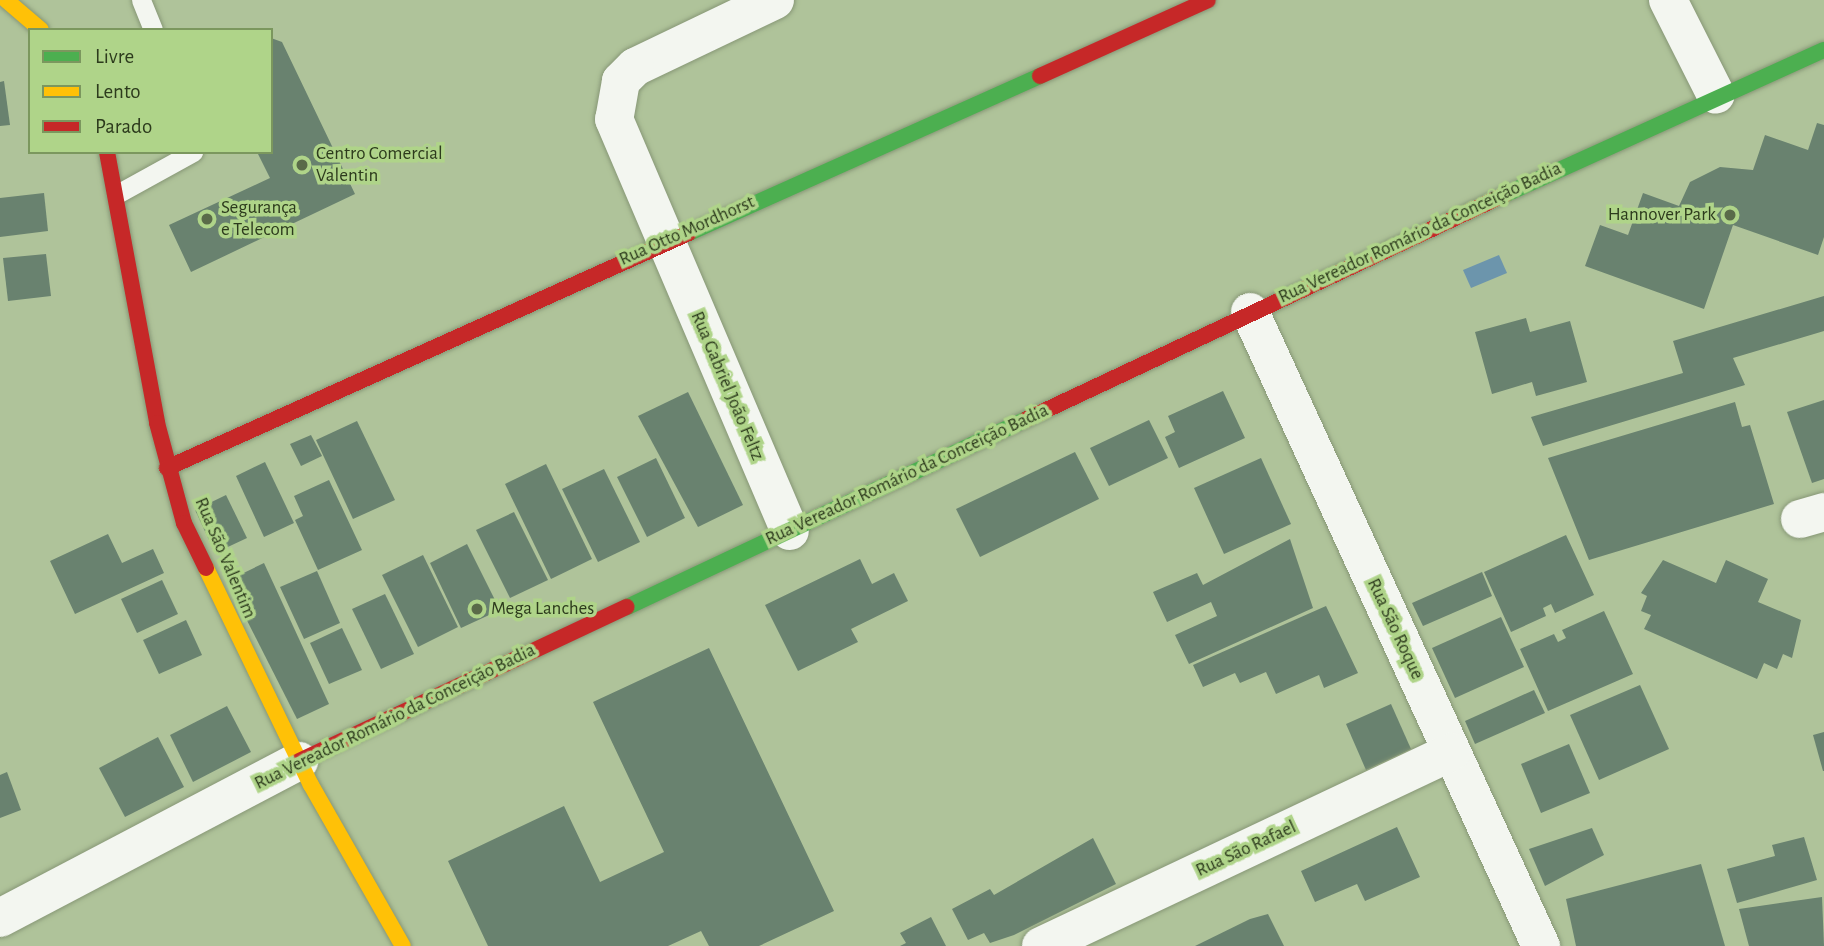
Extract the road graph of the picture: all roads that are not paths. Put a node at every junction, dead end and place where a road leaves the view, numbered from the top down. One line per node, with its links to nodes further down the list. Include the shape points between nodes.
1 (6, 0): 6 (street)
2 (141, 0): 7 (lane)
3 (775, 0): 13 (street, Rua Gabriel João Feltz, via 635,67 621,81 614,119)
4 (1209, 0): 13 (street, Rua Otto Mordhorst)
5 (1668, 0): 9 (street)
6 (39, 28)
7 (152, 28)
8 (1824, 50): 9 (street, Rua Vereador Romário da Conceição Badia)
9 (1716, 95): 14 (street, Rua Vereador Romário da Conceição Badia)
10 (107, 154): 12 (street, Rua São Valentim)
11 (189, 154): 12 (lane)
12 (117, 194): 15 (street, Rua São Valentim)
13 (666, 240): 15 (street, Rua Otto Mordhorst); 16 (street, Rua Gabriel João Feltz)
14 (1250, 312): 16 (street, Rua Vereador Romário da Conceição Badia); 17 (street, Rua São Roque)
15 (167, 468): 18 (street, Rua São Valentim, via 205,575)
16 (790, 531): 18 (street, Rua Vereador Romário da Conceição Badia)
17 (1451, 751): 21 (street, Rua São Rafael); 22 (street, Rua São Roque)
18 (299, 761): 19 (street, Rua Vereador Romário da Conceição Badia); 20 (street, Rua São Valentim)
19 (0, 918)
20 (403, 946)
21 (1041, 946)
22 (1541, 946)

